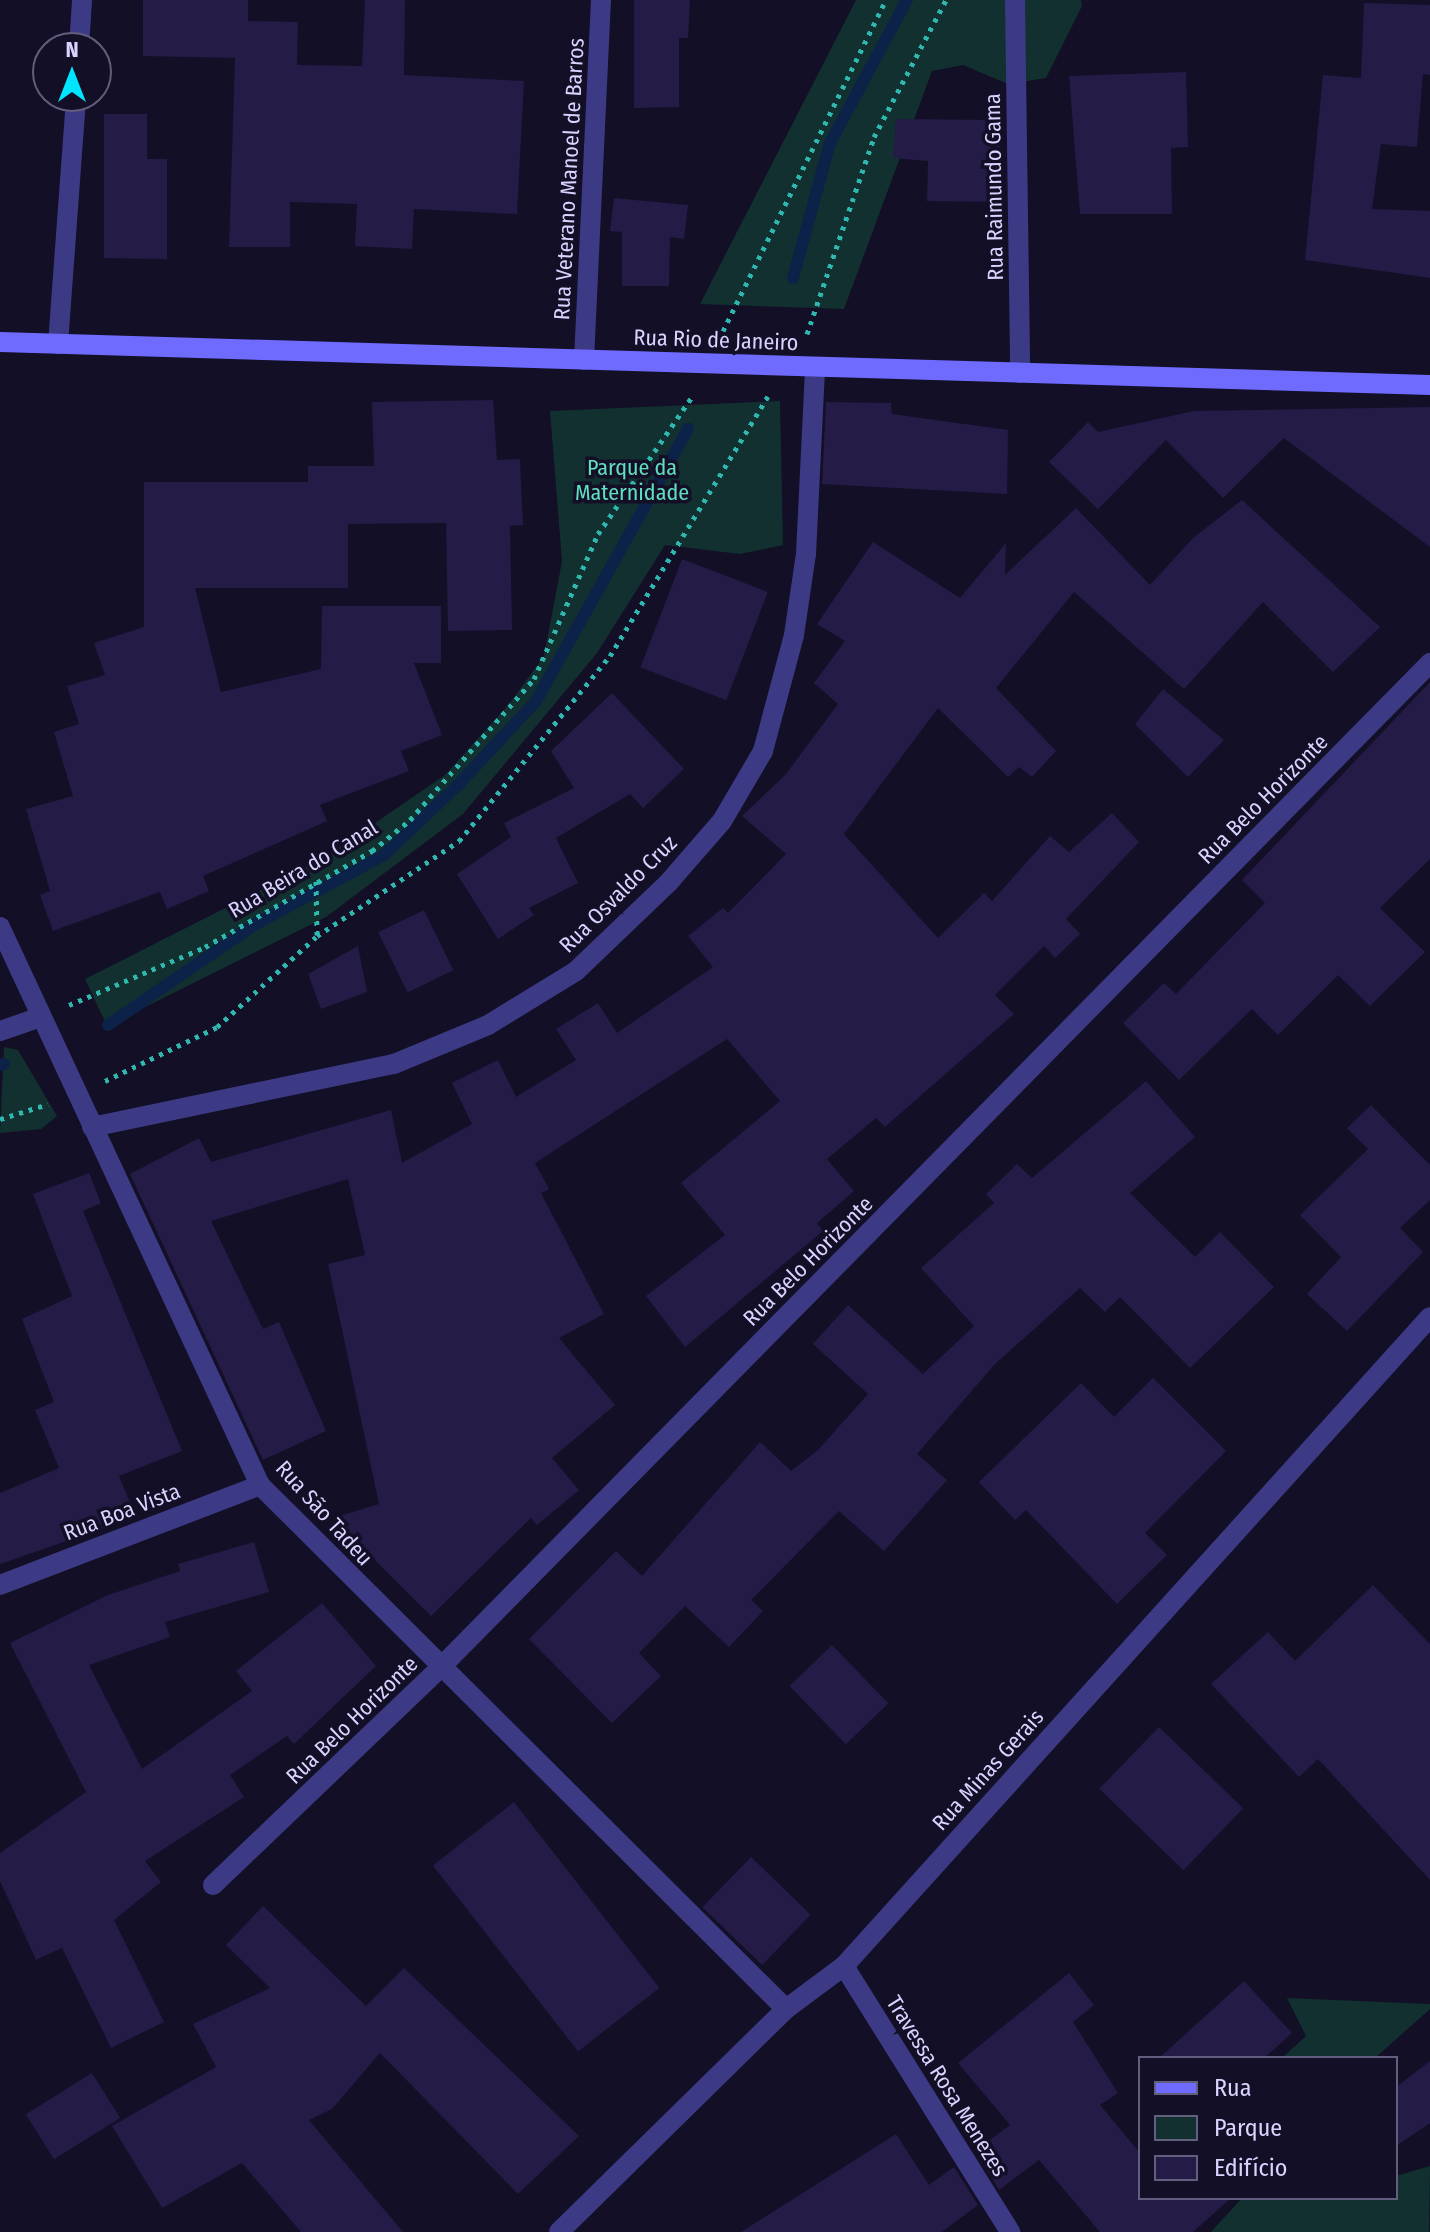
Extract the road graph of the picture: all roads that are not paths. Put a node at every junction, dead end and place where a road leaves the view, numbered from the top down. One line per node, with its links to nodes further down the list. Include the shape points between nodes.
1 (82, 0): 4 (street)
2 (601, 0): 8 (street, Rua Veterano Manoel de Barros)
3 (1015, 0): 10 (street, Rua Raimundo Gama)
4 (80, 32)
5 (75, 112): 7 (street)
6 (0, 342): 7 (main road, Rua Rio de Janeiro)
7 (58, 344): 8 (main road, Rua Rio de Janeiro)
8 (584, 360): 9 (main road, Rua Rio de Janeiro)
9 (815, 367): 10 (main road, Rua Rio de Janeiro); 16 (street, Rua Osvaldo Cruz, via 806,554 794,635 763,751 722,821 669,882 576,971 488,1025 394,1064)
10 (1020, 373): 11 (main road, Rua Rio de Janeiro)
11 (1430, 385)
12 (1430, 663): 20 (street, Rua Belo Horizonte)
13 (0, 927): 14 (street, Rua São Tadeu)
14 (42, 1027): 15 (street); 16 (street, Rua São Tadeu)
15 (0, 1031)
16 (92, 1127): 18 (street, Rua São Tadeu)
17 (1430, 1317): 22 (street, Rua Minas Gerais)
18 (260, 1485): 19 (street, Rua Boa Vista); 20 (street, Rua São Tadeu)
19 (0, 1585)
20 (438, 1670): 21 (street, Rua Belo Horizonte); 23 (street, Rua São Tadeu)
21 (213, 1885)
22 (844, 1966): 23 (street, Rua Minas Gerais); 25 (street, Travessa Rosa Menezes)
23 (786, 2009): 24 (street, Rua Minas Gerais)
24 (559, 2232)
25 (1010, 2232)

